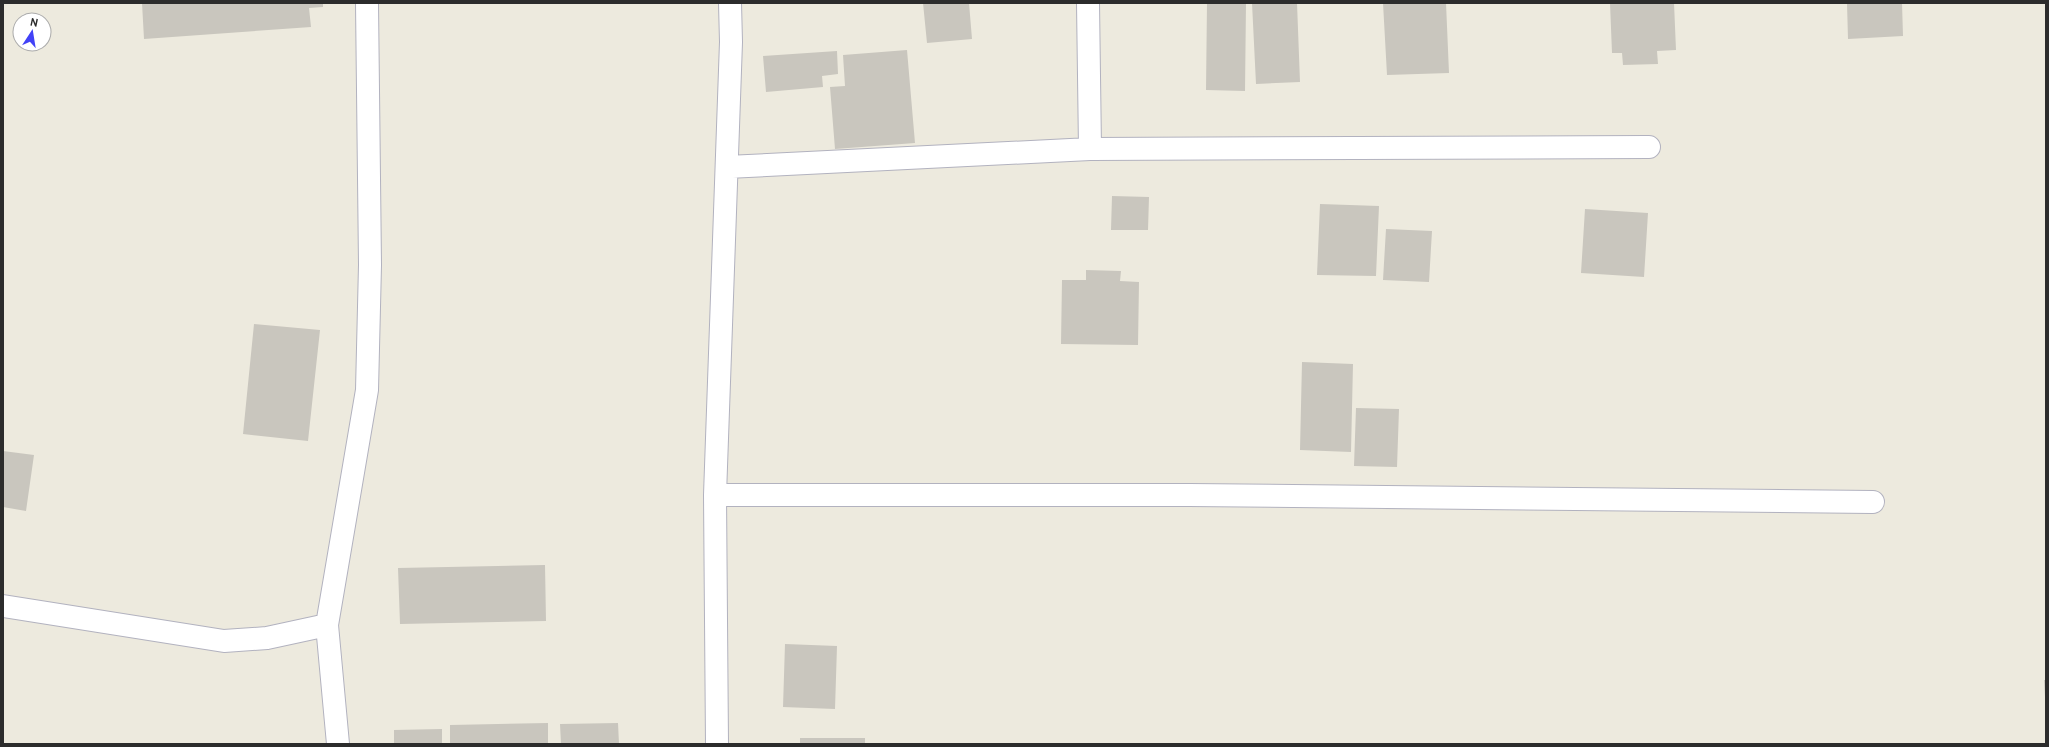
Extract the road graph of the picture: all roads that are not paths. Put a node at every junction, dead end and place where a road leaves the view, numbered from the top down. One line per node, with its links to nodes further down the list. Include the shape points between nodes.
1 (366, 3): 10 (street, via 370,265 367,390)
2 (730, 3): 6 (street)
3 (1088, 3): 5 (street)
4 (1649, 147): 5 (street)
5 (1090, 149): 6 (street)
6 (727, 167): 7 (street)
7 (715, 495): 8 (street, via 1189,495); 12 (street)
8 (1874, 502)
9 (3, 606): 10 (street, via 224,641 267,638)
10 (327, 624): 11 (street)
11 (338, 744)
12 (717, 744)

